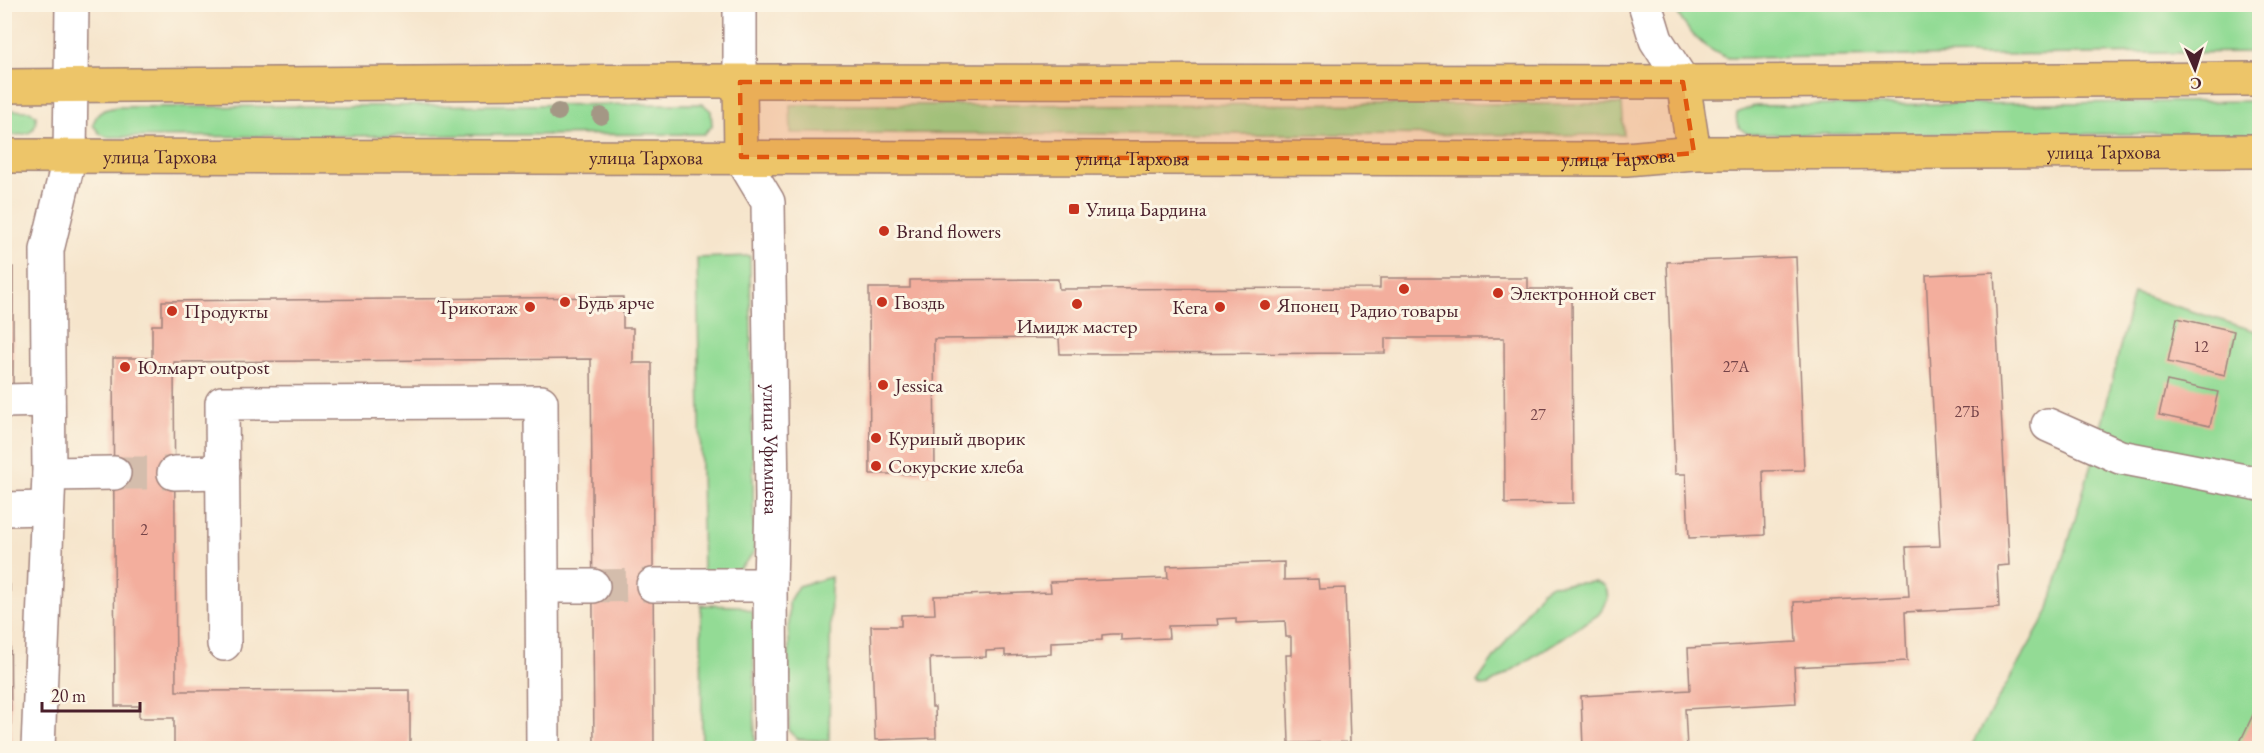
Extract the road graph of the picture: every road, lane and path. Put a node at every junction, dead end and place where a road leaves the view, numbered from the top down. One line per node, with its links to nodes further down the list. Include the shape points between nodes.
1 (72, 4): 8 (street)
2 (740, 4): 5 (street)
3 (1645, 4): 6 (street, via 1656,40)
4 (2259, 79): 6 (main road)
5 (740, 82): 6 (main road); 8 (main road); 13 (main road)
6 (1683, 82): 10 (main road)
7 (4, 86): 8 (main road)
8 (72, 86): 11 (street)
9 (2259, 151): 10 (main road, улица Тархова)
10 (1694, 153): 13 (main road, улица Тархова, via 1626,159)
11 (70, 155): 12 (main road, улица Тархова); 13 (main road, улица Тархова); 14 (street, via 47,250)
12 (4, 156)
13 (741, 157): 25 (street, улица Уфимцева, via 768,202)
14 (48, 400): 15 (street); 20 (street)
15 (4, 401)
16 (2048, 425): 21 (street, via 2120,457)
17 (223, 472): 19 (street); 26 (street, via 222,403 541,402); 28 (street)
18 (114, 473): 20 (street)
19 (174, 473)
20 (49, 474): 22 (street)
21 (2259, 484)
22 (47, 508): 23 (street); 29 (street)
23 (5, 509)
24 (653, 585): 25 (street)
25 (770, 585): 31 (street, улица Уфимцева)
26 (542, 586): 27 (street); 30 (street)
27 (593, 586)
28 (224, 644)
29 (38, 748)
30 (543, 748)
31 (771, 748)

